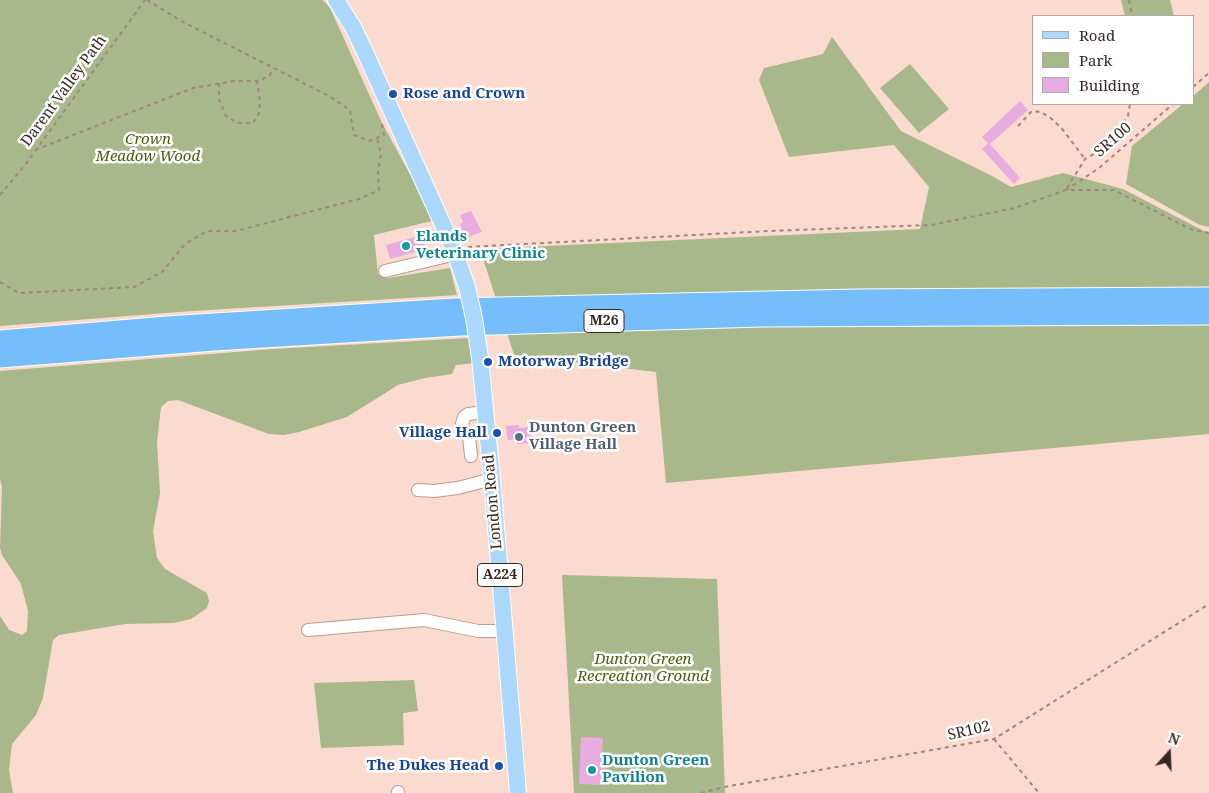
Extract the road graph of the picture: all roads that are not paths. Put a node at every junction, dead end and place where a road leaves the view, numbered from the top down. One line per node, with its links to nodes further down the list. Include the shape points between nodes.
1 (336, 0): 2 (main road, London Road / A224, via 360,42)
2 (454, 250): 3 (street); 8 (main road, London Road / A224, bridge, via 474,318)
3 (385, 271)
4 (1209, 297): 6 (highway, M26, via 454,308)
5 (1209, 315): 7 (highway, M26, via 751,318 480,325)
6 (0, 340)
7 (0, 358)
8 (486, 412): 9 (street, via 464,417 463,430 469,436); 10 (main road, London Road / A224)
9 (471, 456)
10 (492, 478): 11 (street, via 458,488); 13 (main road, London Road / A224)
11 (418, 490)
12 (308, 630): 13 (street, via 424,620 478,632)
13 (505, 631): 14 (main road, London Road / A224)
14 (518, 793)

